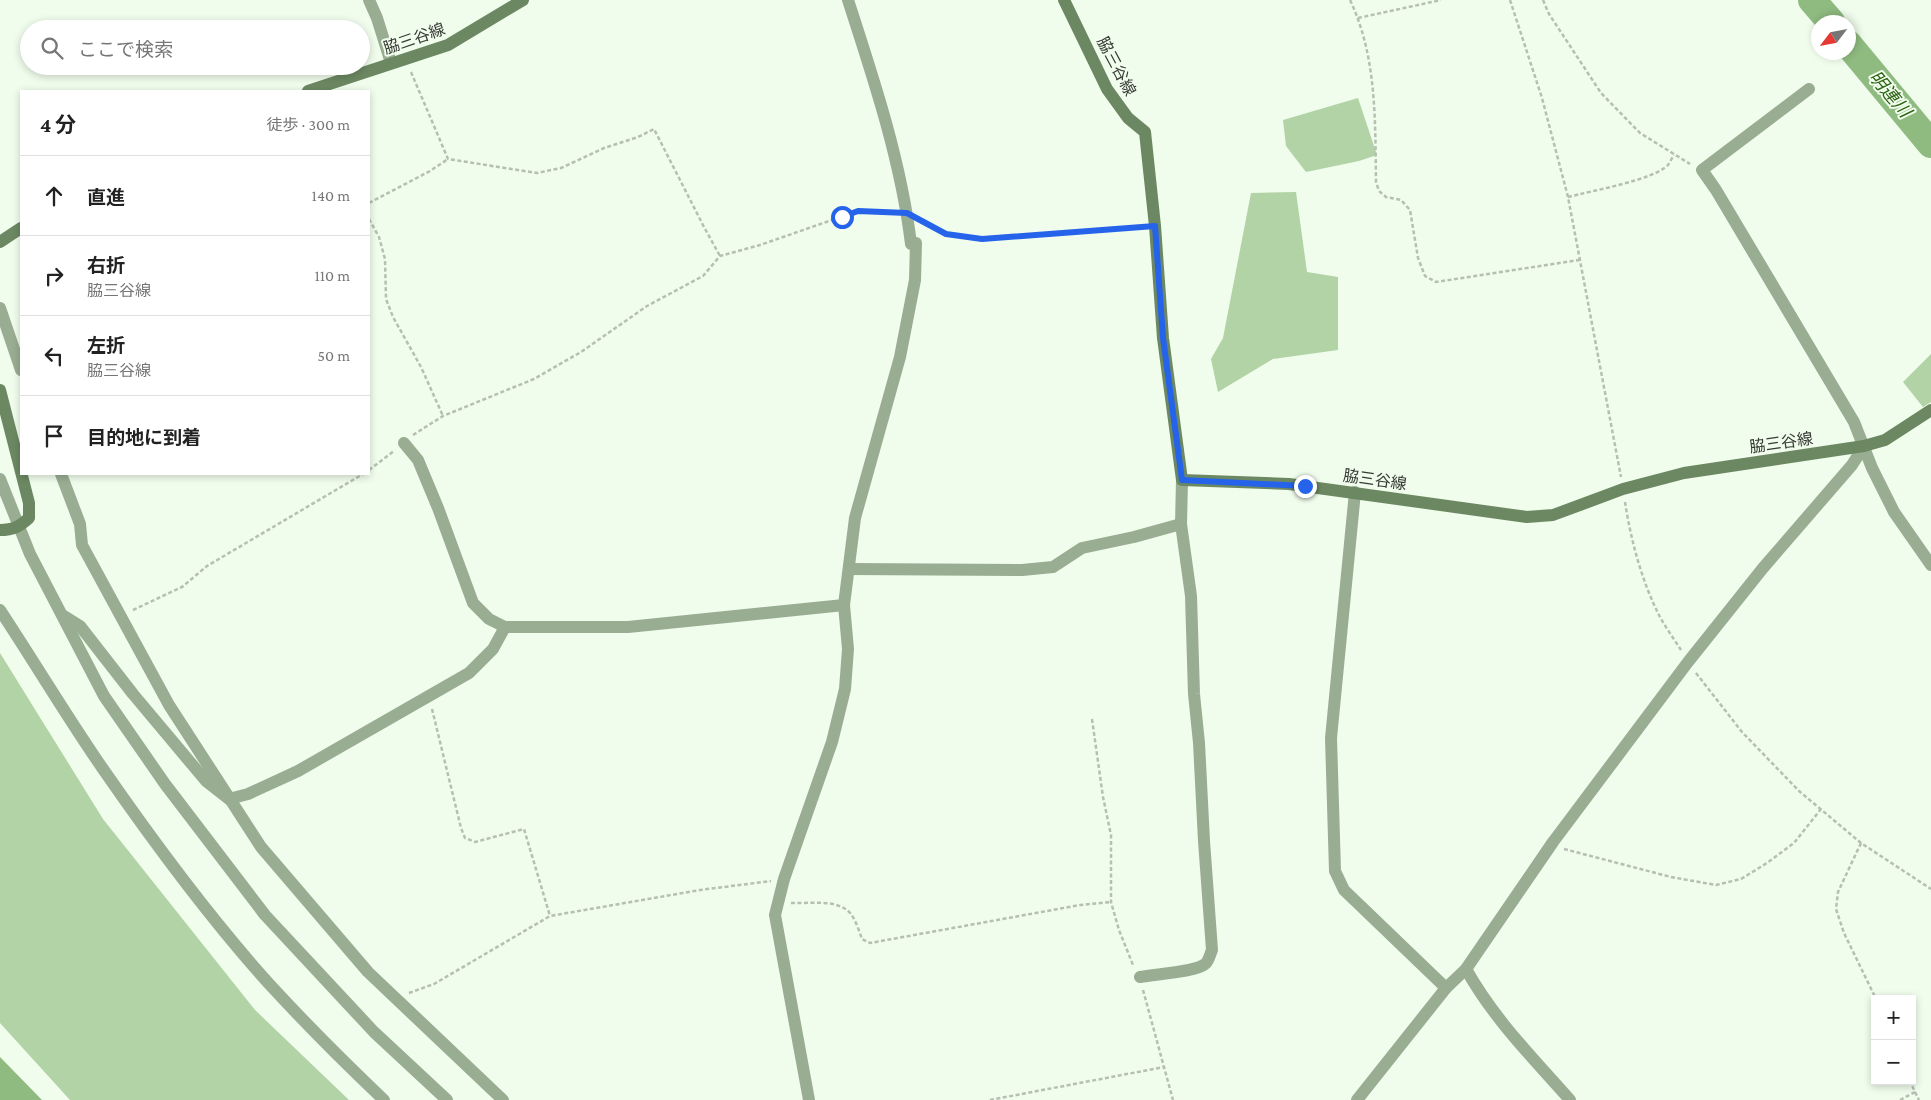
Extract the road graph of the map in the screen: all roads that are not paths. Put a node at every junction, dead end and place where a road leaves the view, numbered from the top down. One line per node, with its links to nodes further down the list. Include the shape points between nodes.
1 (369, 0): 5 (street)
2 (523, 0): 5 (main road, 脇三谷線, via 448,45)
3 (848, 0): 28 (street, via 898,171 911,244 916,243 914,280 900,357 855,518)
4 (1064, 0): 22 (main road, 脇三谷線, via 1107,89 1128,118 1145,132 1163,338)
5 (391, 63): 6 (main road, 脇三谷線)
6 (370, 70)
7 (355, 75): 9 (main road, 脇三谷線)
8 (1809, 89): 17 (street, via 1702,170 1844,404)
9 (311, 90)
10 (20, 229): 11 (main road)
11 (0, 242)
12 (0, 308): 13 (street)
13 (20, 367)
14 (0, 390): 18 (main road)
15 (1931, 410): 17 (main road, 脇三谷線, via 1885,440)
16 (404, 443): 32 (street, via 418,460 472,603 489,619)
17 (1864, 446): 23 (main road, 脇三谷線, via 1684,473 1623,489 1553,515 1527,517); 27 (street, via 1894,512); 34 (street, via 1852,465 1763,568 1688,662 1551,845)
18 (20, 468)
19 (22, 475): 25 (main road, via 29,503 28,518)
20 (61, 475): 33 (street, via 80,524 82,545 169,705)
21 (0, 480): 25 (street)
22 (1182, 480): 23 (main road, 脇三谷線, via 1289,484); 24 (street)
23 (1354, 492): 36 (street, via 1331,738 1335,871 1344,890)
24 (1181, 524): 28 (street, via 1082,548 1053,567 1022,570); 35 (street, via 1191,596 1194,694 1212,950 1207,963 1196,969)
25 (18, 528): 26 (main road); 31 (street)
26 (0, 530)
27 (1931, 565)
28 (849, 568): 29 (street)
29 (844, 605): 32 (street, via 628,627); 40 (street, via 848,649 845,689 832,742 784,879 775,915)
30 (0, 610): 37 (street, via 101,767 214,919 271,987)
31 (62, 615): 33 (street, via 80,626 206,781); 38 (street, via 104,696 165,784 266,915 374,1032)
32 (505, 627): 33 (street, via 493,649 469,673 298,771 248,794)
33 (229, 799): 39 (street, via 260,846 368,972)
34 (1466, 969): 36 (street); 42 (street, via 1502,1022)
35 (1140, 977)
36 (1446, 988): 41 (street)
37 (384, 1100)
38 (447, 1100)
39 (503, 1100)
40 (809, 1100)
41 (1357, 1100)
42 (1570, 1100)

